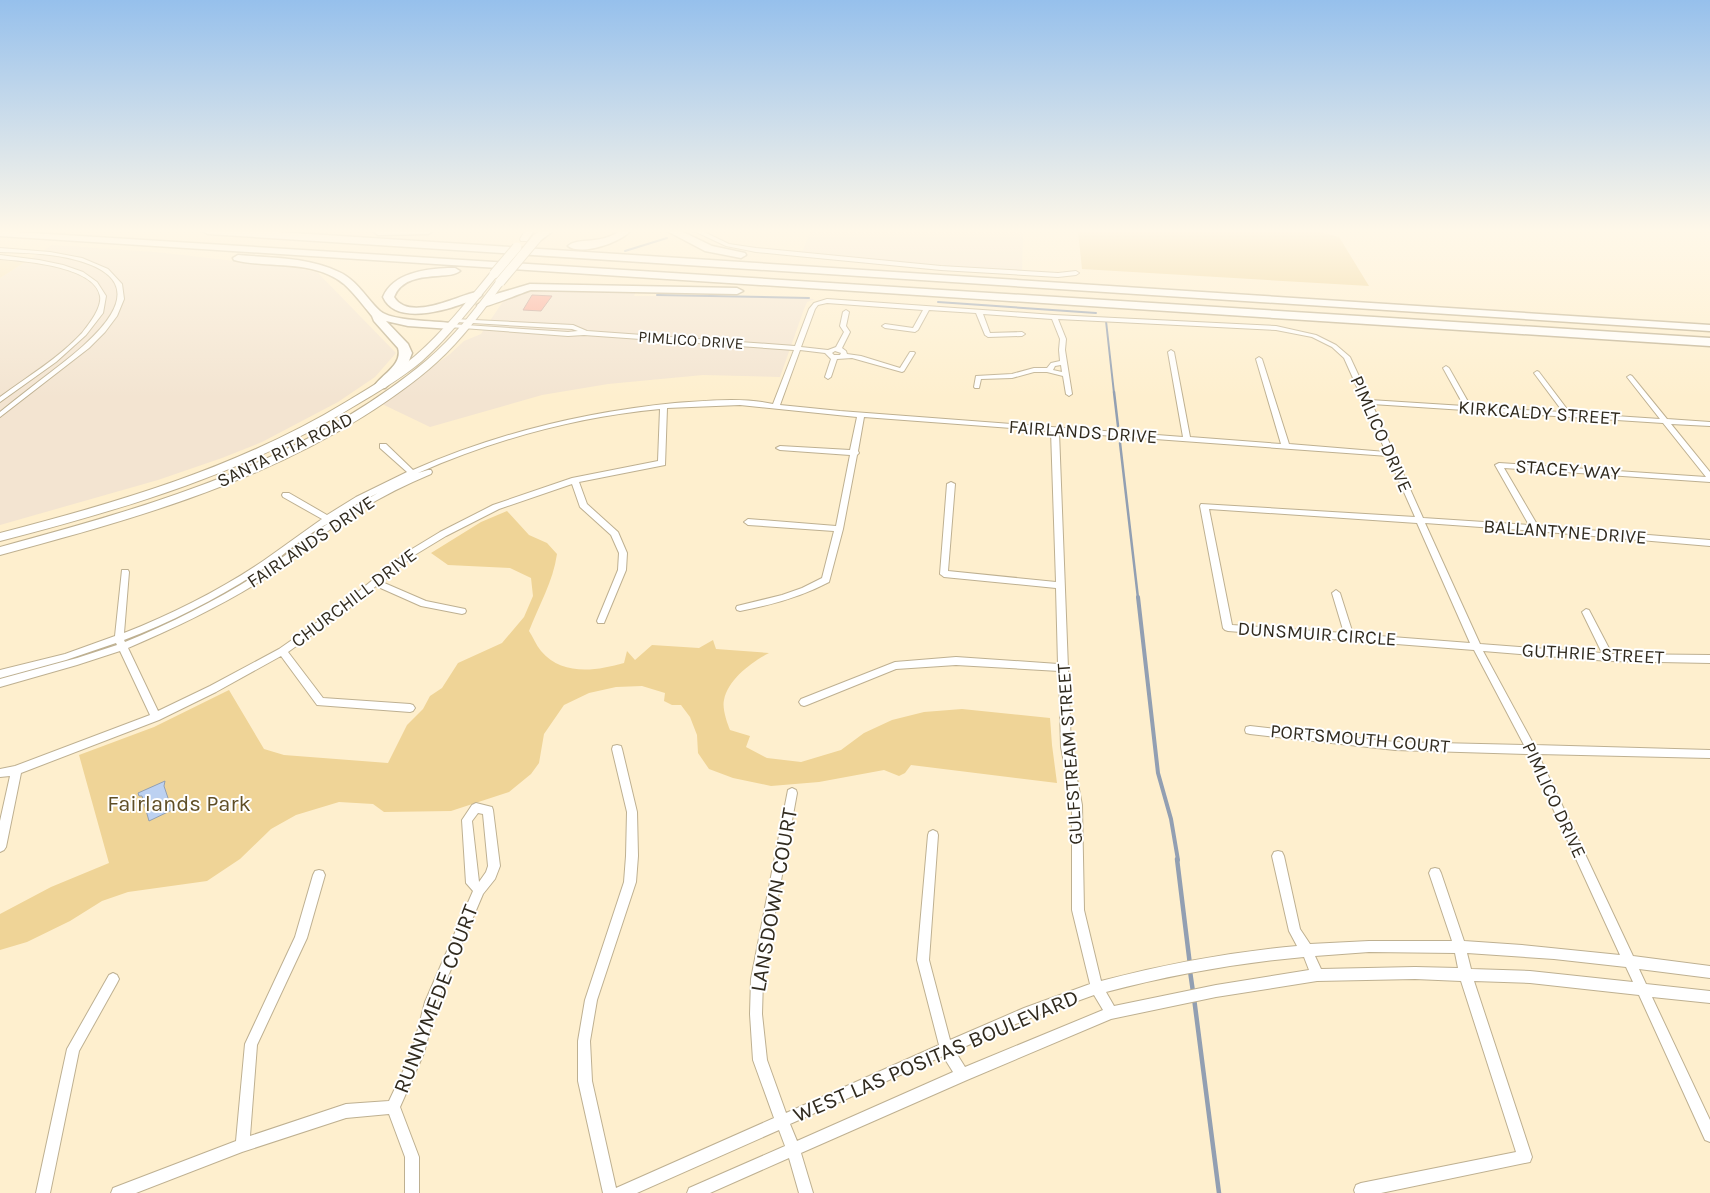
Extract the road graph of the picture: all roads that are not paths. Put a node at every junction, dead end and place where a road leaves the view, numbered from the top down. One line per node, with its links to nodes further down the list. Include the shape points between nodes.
1 (98, 287): 45 (street, via 102,304 84,334)
2 (119, 287): 50 (street, via 121,301 111,322 90,346)
3 (352, 287): 18 (highway)
4 (396, 287): 13 (highway, via 389,299 399,308 427,310)
5 (486, 287): 13 (main road, SANTA RITA ROAD)
6 (493, 287): 14 (main road, SANTA RITA ROAD)
7 (540, 287): 14 (highway, via 512,291)
8 (569, 287): 12 (highway, via 915,296)
9 (844, 287): 12 (highway)
10 (916, 287): 25 (highway)
11 (1081, 287): 23 (highway)
12 (943, 293): 26 (highway)
13 (476, 295): 20 (main road, SANTA RITA ROAD)
14 (483, 305): 21 (main road, SANTA RITA ROAD)
15 (927, 308): 17 (street, PIMLICO DRIVE); 22 (street, via 915,330); 27 (street, PIMLICO DRIVE, via 827,301 816,304)
16 (846, 312): 28 (street, via 843,326 846,335)
17 (979, 312): 19 (street, PIMLICO DRIVE); 24 (street, via 988,335)
18 (378, 315): 20 (highway, via 408,323); 42 (highway, via 406,353 403,363)
19 (1054, 317): 35 (street, via 1063,339); 46 (street, PIMLICO DRIVE, via 1276,328 1314,336 1347,357)
20 (454, 323): 21 (street, PIMLICO DRIVE); 42 (main road, SANTA RITA ROAD, via 419,359)
21 (468, 324): 27 (street, PIMLICO DRIVE, via 568,334 584,332); 74 (main road, SANTA RITA ROAD, via 432,361 391,392 339,426 286,453 150,508)
22 (885, 326)
23 (1710, 328)
24 (1022, 334)
25 (1710, 336)
26 (1710, 342)
27 (798, 348): 29 (street, PIMLICO DRIVE); 47 (street)
28 (838, 349): 29 (street); 32 (street)
29 (829, 352): 33 (street, via 829,356)
30 (1171, 352): 56 (street)
31 (912, 353): 32 (street, via 902,370)
32 (844, 355): 33 (street)
33 (834, 358): 40 (street)
34 (1259, 359): 58 (street)
35 (1064, 362): 37 (street, via 1054,364); 39 (street)
36 (1446, 368): 49 (street)
37 (1049, 370): 39 (street); 43 (street, via 978,377)
38 (1537, 373): 52 (street)
39 (1066, 375): 44 (street)
40 (828, 377)
41 (1630, 377): 53 (street, STACEY WAY)
42 (381, 385): 72 (main road, SANTA RITA ROAD, via 307,430 233,464 146,497)
43 (977, 387)
44 (1069, 394)
45 (0, 400)
46 (1368, 402): 49 (street, KIRKCALDY STREET); 61 (street, PIMLICO DRIVE)
47 (776, 407): 48 (street, FAIRLANDS DRIVE); 51 (street, FAIRLANDS DRIVE)
48 (664, 409): 62 (street, FAIRLANDS DRIVE, via 537,432); 64 (street, CHURCHILL DRIVE, via 662,463)
49 (1469, 409): 52 (street, KIRKCALDY STREET)
50 (0, 415)
51 (861, 415): 55 (street, FAIRLANDS DRIVE); 60 (street)
52 (1568, 415): 53 (street, KIRKCALDY STREET)
53 (1666, 421): 54 (street, KIRKCALDY STREET); 63 (street, STACEY WAY)
54 (1710, 424)
55 (1056, 430): 56 (street, FAIRLANDS DRIVE); 77 (street, GULFSTREAM STREET)
56 (1187, 439): 58 (street, FAIRLANDS DRIVE)
57 (383, 446): 62 (street)
58 (1286, 447): 61 (street, FAIRLANDS DRIVE)
59 (780, 448): 60 (street)
60 (855, 453): 71 (street)
61 (1389, 454): 68 (street, PIMLICO DRIVE)
62 (415, 474): 67 (street, FAIRLANDS DRIVE)
63 (1710, 479): 70 (street, STACEY WAY, via 1499,465)
64 (575, 480): 76 (street, CHURCHILL DRIVE, via 496,508 443,534 410,554); 82 (street, via 583,505 615,534 623,553 622,570)
65 (951, 484): 77 (street, via 944,574)
66 (286, 495): 67 (street)
67 (331, 520): 84 (street, FAIRLANDS DRIVE, via 269,571 234,592 174,623)
68 (1420, 521): 70 (street, BALLANTYNE DRIVE); 83 (street, DUNSMUIR CIRCLE, via 1204,506 1228,628); 85 (street, PIMLICO DRIVE)
69 (748, 522): 71 (street)
70 (1535, 528): 73 (street, BALLANTYNE DRIVE)
71 (839, 529): 79 (street, via 826,580 803,593)
72 (0, 537)
73 (1710, 543)
74 (0, 551)
75 (125, 572): 84 (street)
76 (375, 582): 80 (street, via 424,604); 86 (street, CHURCHILL DRIVE)
77 (1061, 585): 89 (street, GULFSTREAM STREET)
78 (1336, 593): 83 (street)
79 (740, 608)
80 (462, 611)
81 (1586, 612): 87 (street)
82 (601, 621)
83 (1349, 636): 85 (street, DUNSMUIR CIRCLE)
84 (121, 643): 90 (street, FAIRLANDS DRIVE); 91 (street, FAIRLANDS DRIVE, via 74,663); 94 (street)
85 (1477, 648): 87 (street, GUTHRIE STREET); 97 (street, PIMLICO DRIVE)
86 (282, 651): 93 (street, via 320,702); 94 (street, CHURCHILL DRIVE)
87 (1609, 657): 88 (street, GUTHRIE STREET)
88 (1710, 659)
89 (1063, 668): 92 (street, via 956,661 895,666); 115 (street, GULFSTREAM STREET, via 1066,747 1077,805 1078,910)
90 (0, 674)
91 (0, 684)
92 (804, 702)
93 (410, 708)
94 (156, 717): 99 (street, CHURCHILL DRIVE)
95 (1250, 730): 97 (street, PORTSMOUTH COURT, via 1395,746)
96 (616, 749): 132 (street, via 632,812 630,882 591,1000 584,1041 585,1081)
97 (1531, 749): 98 (street); 110 (street, PIMLICO DRIVE)
98 (1710, 754)
99 (16, 770): 100 (street, CHURCHILL DRIVE); 103 (street)
100 (0, 773)
101 (792, 793): 124 (street, LANSDOWN COURT, via 758,979 756,1014 760,1060)
102 (933, 835): 121 (street, via 922,960)
103 (0, 847)
104 (1278, 856): 109 (street, via 1296,931)
105 (1435, 873): 108 (street)
106 (319, 875): 126 (street, via 301,938 251,1044)
107 (479, 890): 107 (street, RUNNYMEDE COURT, via 494,866 488,810 476,808 467,820 472,883); 123 (street, RUNNYMEDE COURT, via 431,1002 418,1053)
108 (1460, 947): 109 (street, WEST LAS POSITAS BOULEVARD); 110 (street, WEST LAS POSITAS BOULEVARD); 113 (street)
109 (1307, 950): 112 (street); 115 (street, WEST LAS POSITAS BOULEVARD, via 1208,962)
110 (1628, 961): 111 (street, WEST LAS POSITAS BOULEVARD); 116 (street, PIMLICO DRIVE)
111 (1710, 972)
112 (1317, 975): 113 (street, WEST LAS POSITAS BOULEVARD, via 1415,973); 117 (street, WEST LAS POSITAS BOULEVARD)
113 (1466, 976): 116 (street, WEST LAS POSITAS BOULEVARD, via 1530,977); 128 (street, via 1525,1157)
114 (113, 979): 129 (street, via 72,1049)
115 (1097, 988): 120 (street, GULFSTREAM STREET); 121 (street, WEST LAS POSITAS BOULEVARD, via 1021,1015)
116 (1641, 988): 118 (street, WEST LAS POSITAS BOULEVARD); 125 (street, PIMLICO DRIVE)
117 (1216, 991): 119 (street, WEST LAS POSITAS BOULEVARD)
118 (1710, 998)
119 (1173, 1000): 120 (street, WEST LAS POSITAS BOULEVARD)
120 (1111, 1013): 122 (street, WEST LAS POSITAS BOULEVARD)
121 (946, 1048): 122 (street); 124 (street, WEST LAS POSITAS BOULEVARD)
122 (962, 1076): 127 (street, WEST LAS POSITAS BOULEVARD)
123 (393, 1107): 126 (street, via 346,1111); 131 (street, via 412,1157)
124 (781, 1122): 127 (street, LANSDOWN COURT); 133 (street, WEST LAS POSITAS BOULEVARD)
125 (1710, 1135)
126 (242, 1145): 130 (street)
127 (793, 1150): 134 (street, WEST LAS POSITAS BOULEVARD); 135 (street, LANSDOWN COURT)
128 (1361, 1190)
129 (43, 1193)
130 (118, 1193)
131 (412, 1193)
132 (610, 1193)
133 (621, 1193)
134 (694, 1193)
135 (806, 1193)

